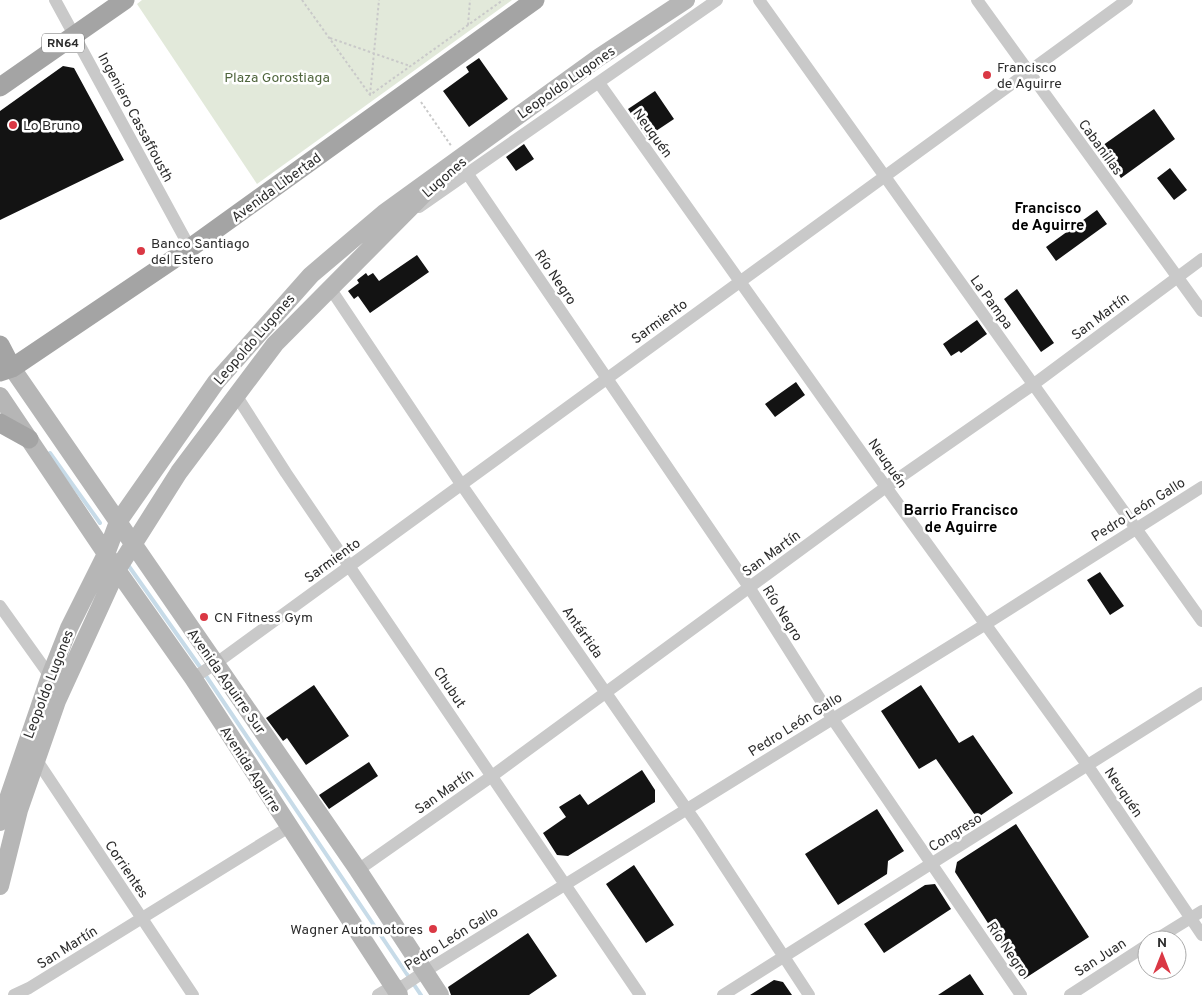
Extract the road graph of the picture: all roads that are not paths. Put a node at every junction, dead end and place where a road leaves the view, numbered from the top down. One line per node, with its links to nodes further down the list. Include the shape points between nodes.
1 (55, 0): 9 (street, Ingeniero Cassaffousth)
2 (126, 0): 9 (main road, RN64)
3 (535, 0): 17 (main road, Avenida Libertad)
4 (717, 0): 11 (street)
5 (759, 0): 15 (street, La Pampa)
6 (977, 0): 10 (street, Cabanillas)
7 (1127, 0): 10 (street, Sarmiento)
8 (685, 1): 13 (main road, Leopoldo Lugones, via 598,58)
9 (74, 35): 12 (main road, RN64); 17 (street, Ingeniero Cassaffousth)
10 (1028, 73): 15 (street, Sarmiento); 19 (street, Cabanillas)
11 (599, 82): 14 (street); 20 (street, Neuquén)
12 (0, 87)
13 (497, 131): 14 (main road, Leopoldo Lugones); 16 (main road, Lugones)
14 (463, 165): 16 (street); 25 (street, Río Negro); 35 (main road, Leopoldo Lugones, via 384,213 311,275 216,382)
15 (884, 178): 20 (street, Sarmiento); 26 (street, La Pampa)
16 (392, 226): 21 (main road, Leopoldo Lugones)
17 (190, 248): 24 (main road, Avenida Libertad)
18 (1202, 259): 19 (street, San Martín)
19 (1177, 277): 22 (street, Cabanillas); 26 (street, San Martín)
20 (741, 281): 25 (street, Sarmiento); 34 (street, Neuquén)
21 (330, 288): 28 (main road, Leopoldo Lugones, via 275,344); 32 (street, Antártida)
22 (1202, 311)
23 (0, 345): 24 (main road)
24 (6, 370): 27 (main road, Avenida Libertad); 35 (main road, Avenida Aguirre Sur)
25 (606, 378): 32 (street, Sarmiento); 41 (street, Río Negro)
26 (1034, 384): 34 (street, San Martín); 36 (street, La Pampa)
27 (0, 386)
28 (236, 395): 37 (main road, Leopoldo Lugones, via 179,472); 39 (street, Chubut)
29 (0, 396): 31 (main road)
30 (0, 423): 31 (main road)
31 (29, 439): 38 (main road)
32 (461, 484): 39 (street, Sarmiento); 47 (street, Antártida)
33 (1202, 486): 36 (street, Pedro León Gallo)
34 (886, 487): 41 (street, San Martín); 44 (street, Neuquén)
35 (118, 522): 37 (main road, Avenida Aguirre Sur); 38 (main road, Leopoldo Lugones)
36 (1135, 528): 43 (street, La Pampa); 44 (street, Pedro León Gallo)
37 (134, 544): 40 (main road, Leopoldo Lugones); 45 (main road, Avenida Aguirre Sur)
38 (106, 554): 40 (main road, Avenida Aguirre); 46 (main road, Leopoldo Lugones, via 69,628)
39 (348, 566): 45 (street, Sarmiento); 52 (street, Chubut)
40 (117, 570): 45 (main road, Avenida Aguirre); 50 (main road, Leopoldo Lugones, via 57,701)
41 (749, 587): 47 (street, San Martín); 49 (street, Río Negro)
42 (0, 606): 46 (street)
43 (1202, 621)
44 (986, 624): 49 (street, Pedro León Gallo); 51 (street, Neuquén)
45 (204, 671): 55 (main road, Avenida Aguirre); 57 (main road, Avenida Aguirre Sur)
46 (50, 676): 54 (main road, Leopoldo Lugones)
47 (606, 691): 52 (street, San Martín); 53 (street, Antártida)
48 (1202, 693): 51 (street, Congreso)
49 (832, 718): 53 (street, Pedro León Gallo); 56 (street, Río Negro)
50 (36, 759): 59 (main road, Leopoldo Lugones); 62 (street, Corrientes)
51 (1088, 766): 56 (street, Congreso); 61 (street, Neuquén)
52 (492, 776): 57 (street, San Martín); 58 (street, Chubut)
53 (687, 810): 58 (street, Pedro León Gallo); 66 (street, Antártida)
54 (0, 822)
55 (289, 827): 62 (street, San Martín); 68 (main road, Avenida Aguirre)
56 (932, 864): 66 (street, Congreso); 76 (street, Río Negro)
57 (358, 870): 67 (main road, Avenida Aguirre Sur)
58 (565, 885): 67 (street, Pedro León Gallo); 73 (street, Chubut)
59 (0, 886)
60 (1202, 911): 61 (street)
61 (1190, 917): 63 (street); 64 (street, Neuquén)
62 (142, 918): 69 (street, San Martín); 71 (street, Corrientes)
63 (1170, 930)
64 (1202, 936)
65 (1137, 951): 77 (street, San Juan)
66 (784, 958): 74 (street, Congreso); 75 (street, Antártida)
67 (422, 974): 68 (street, Pedro León Gallo); 72 (main road, Avenida Aguirre Sur)
68 (394, 991)
69 (32, 992): 70 (street, San Martín)
70 (14, 995)
71 (193, 995)
72 (440, 995)
73 (640, 995)
74 (724, 995)
75 (809, 995)
76 (1021, 995)
77 (1070, 995)

